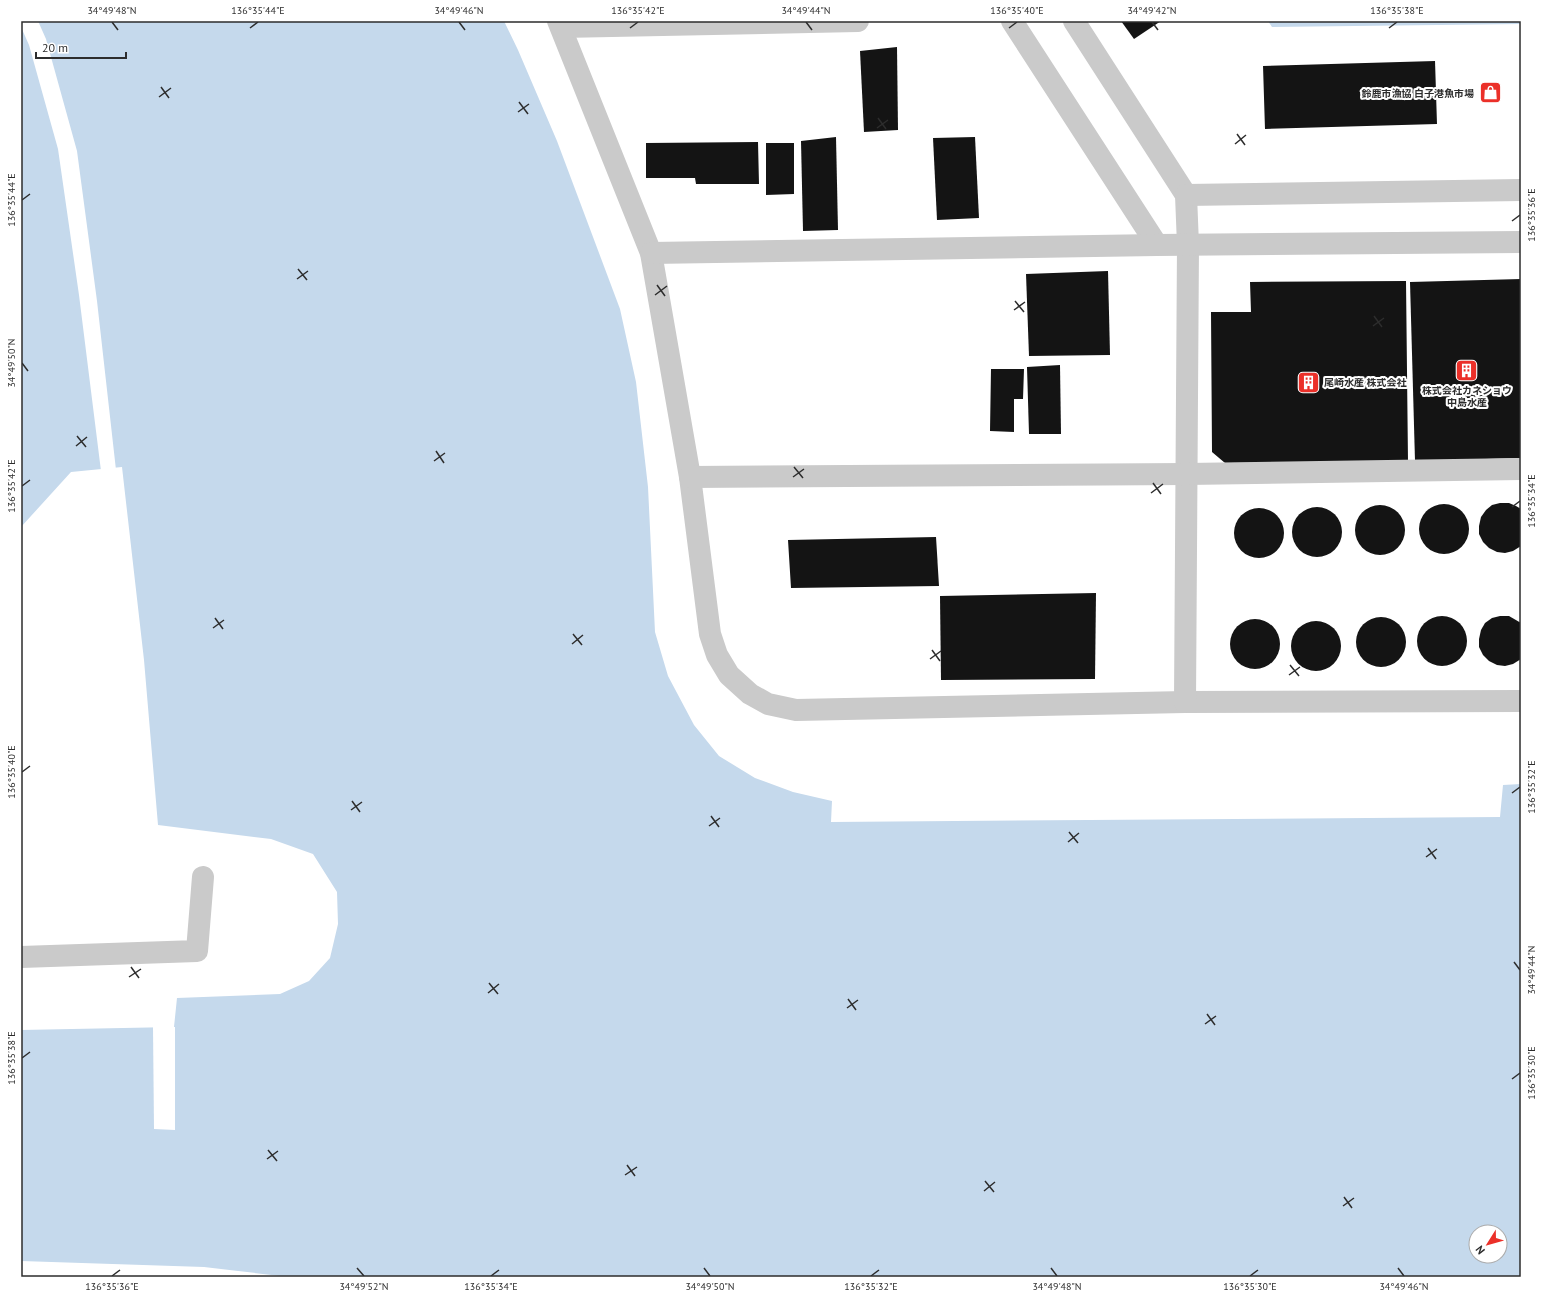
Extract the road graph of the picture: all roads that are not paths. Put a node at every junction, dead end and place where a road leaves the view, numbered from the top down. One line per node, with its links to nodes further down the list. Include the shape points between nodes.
1 (858, 21): 4 (street)
2 (1012, 21): 8 (street)
3 (1074, 21): 6 (street)
4 (559, 24): 10 (street)
5 (1521, 190): 6 (street)
6 (1186, 195): 9 (street)
7 (1521, 242): 9 (street)
8 (1157, 244): 9 (street); 10 (street)
9 (1188, 245): 12 (street)
10 (651, 253): 13 (street)
11 (1521, 469): 12 (street)
12 (1187, 474): 13 (street); 15 (street)
13 (690, 477): 15 (street, via 710,634 717,655 729,675 750,694 768,704 796,710)
14 (1521, 701): 15 (street)
15 (1185, 702)
16 (203, 877): 17 (street, via 197,951)
17 (21, 956)

